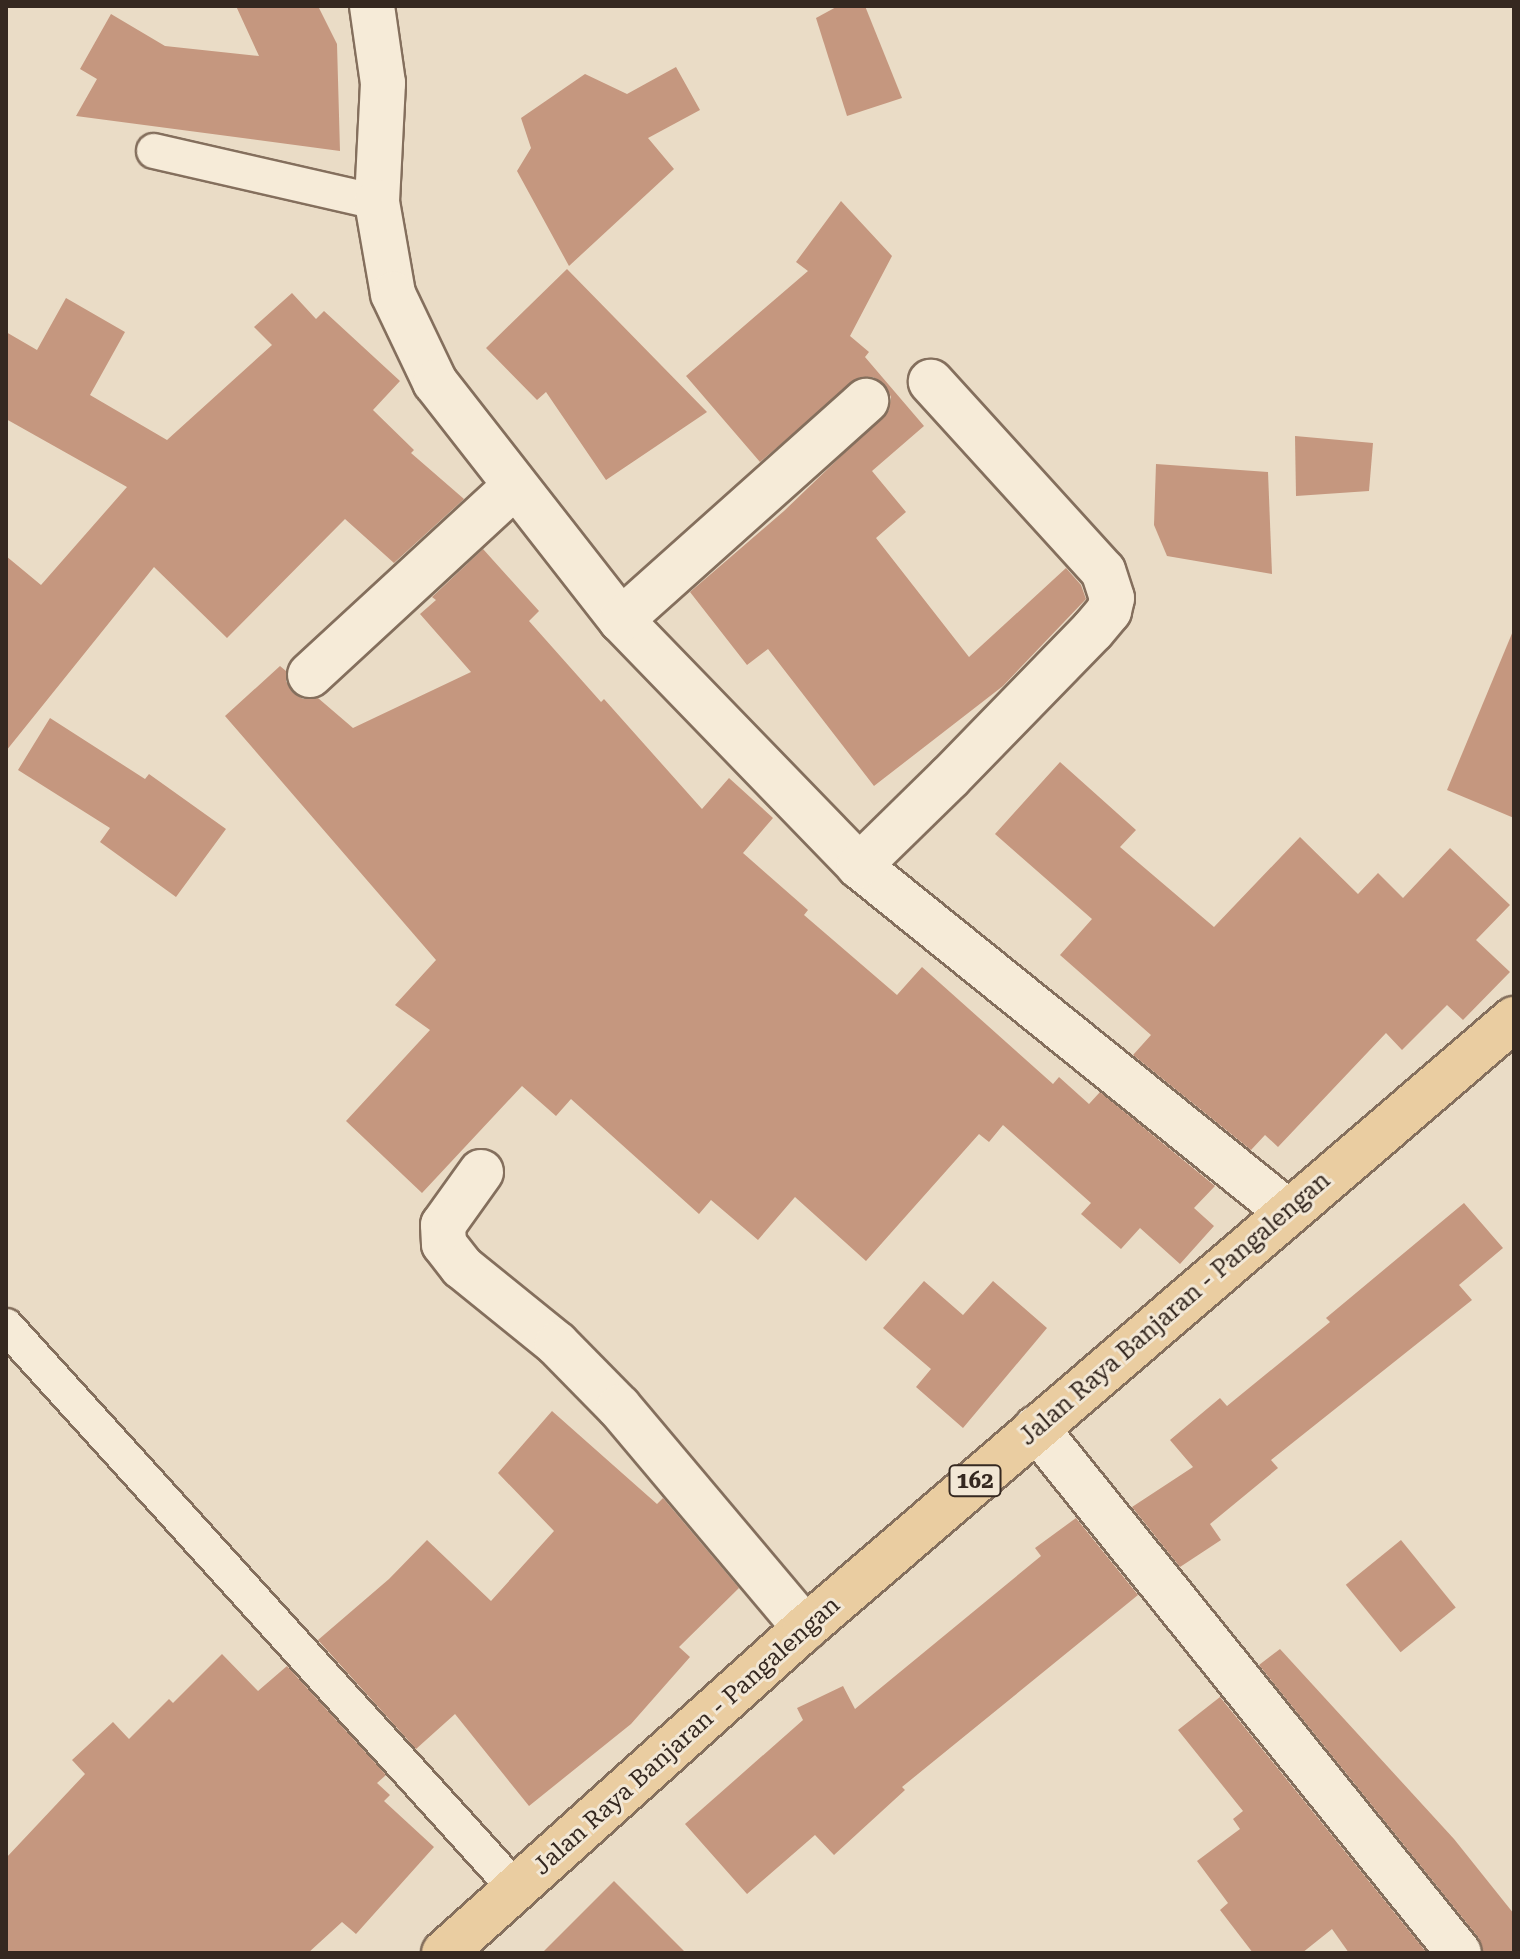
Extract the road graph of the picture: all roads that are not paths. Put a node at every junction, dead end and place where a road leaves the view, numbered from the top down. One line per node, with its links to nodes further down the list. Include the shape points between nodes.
1 (372, 6): 3 (street, via 383,83)
2 (154, 151): 3 (lane)
3 (377, 202): 6 (street, via 393,294 435,382)
4 (931, 382): 9 (street, via 1103,571 1112,598 1109,611 1093,630)
5 (866, 401): 7 (street)
6 (515, 486): 7 (street); 8 (street)
7 (621, 620): 9 (street)
8 (310, 675)
9 (859, 866): 12 (street)
10 (1514, 1019): 12 (main road, Jalan Raya Banjaran - Pangalengan / 162)
11 (481, 1172): 15 (street, via 443,1225 444,1244 462,1267 557,1344 619,1407)
12 (1288, 1212): 14 (main road, Jalan Raya Banjaran - Pangalengan / 162)
13 (6, 1326): 16 (lane)
14 (1036, 1428): 15 (main road, Jalan Raya Banjaran - Pangalengan / 162); 18 (street)
15 (805, 1628): 16 (main road, Jalan Raya Banjaran - Pangalengan / 162)
16 (516, 1889): 17 (main road, Jalan Raya Banjaran - Pangalengan / 162)
17 (444, 1953)
18 (1459, 1953)

